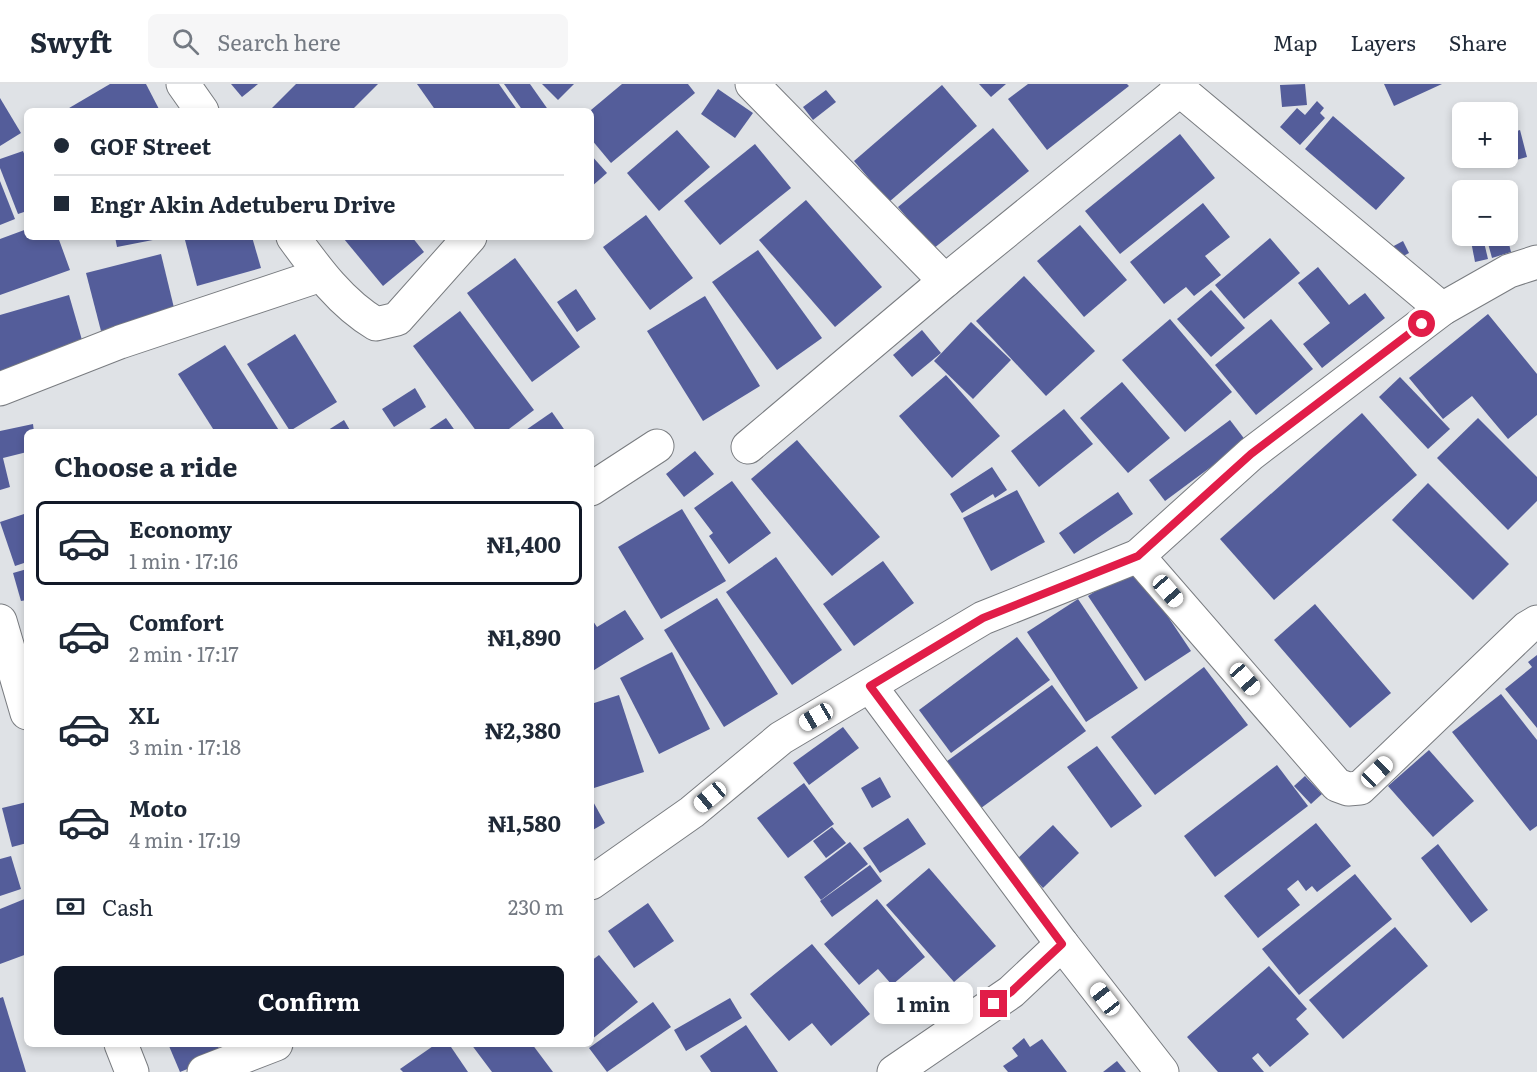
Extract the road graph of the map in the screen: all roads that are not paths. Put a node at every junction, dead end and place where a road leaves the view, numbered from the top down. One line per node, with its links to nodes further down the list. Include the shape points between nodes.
1 (183, 84): 4 (street)
2 (752, 84): 9 (street)
3 (1179, 87): 9 (street); 10 (street)
4 (200, 108)
5 (295, 240): 8 (street)
6 (467, 240): 8 (street, via 397,319 376,324 358,313)
7 (1537, 262): 10 (street, via 1509,272)
8 (321, 275): 11 (street, via 120,342)
9 (945, 281): 13 (street)
10 (1442, 309): 15 (street, via 1251,454)
11 (0, 389)
12 (657, 446): 14 (street)
13 (748, 447)
14 (594, 487)
15 (1138, 556): 17 (street, via 1337,785 1348,789 1360,788); 18 (street, via 983,618)
16 (0, 621): 19 (street)
17 (1537, 622)
18 (870, 686): 20 (street, via 781,738 692,812); 21 (street)
19 (24, 703)
20 (594, 881)
21 (1062, 944): 24 (street, via 1011,992); 25 (street)
22 (268, 1047): 23 (street)
23 (204, 1072)
24 (894, 1072)
25 (1162, 1072)

